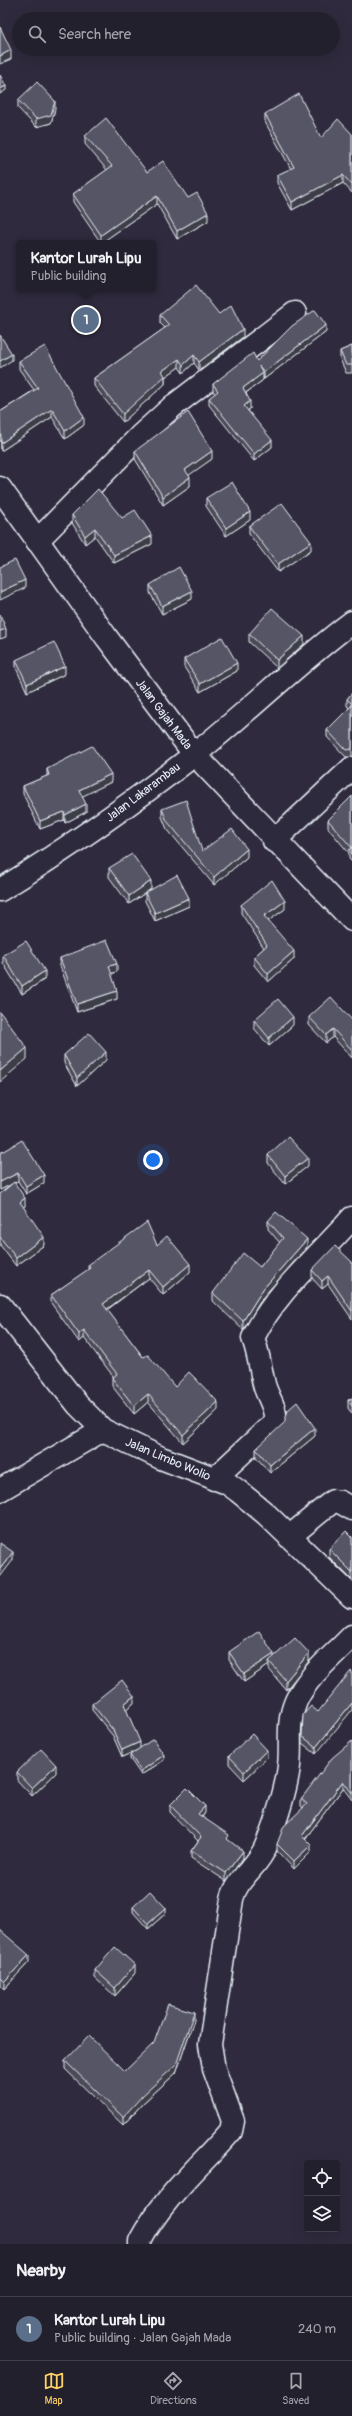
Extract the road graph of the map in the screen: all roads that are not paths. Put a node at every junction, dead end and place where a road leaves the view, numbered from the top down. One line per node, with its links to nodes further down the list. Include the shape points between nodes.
1 (295, 313): 3 (main road, via 172,407)
2 (0, 488): 3 (main road, Jalan Gajah Mada)
3 (37, 541): 5 (main road, Jalan Gajah Mada)
4 (352, 622): 5 (main road, Jalan Lakarambau, via 320,646)
5 (194, 754): 7 (main road, Jalan Gajah Mada); 8 (main road, Jalan Lakarambau, via 87,834)
6 (352, 768): 7 (main road)
7 (274, 841): 9 (main road, Jalan Gajah Mada)
8 (0, 890)
9 (352, 920)
10 (352, 1218): 13 (main road, via 286,1290 260,1324 253,1338 260,1356 264,1384 274,1408 275,1422)
11 (0, 1305): 12 (main road, Jalan Limbo Wolio, via 78,1405)
12 (103, 1430): 13 (main road, Jalan Limbo Wolio); 14 (main road)
13 (214, 1479): 16 (main road, Jalan Limbo Wolio, via 227,1483 249,1498)
14 (0, 1490)
15 (352, 1509): 16 (main road, via 333,1501)
16 (289, 1537): 17 (main road, Jalan Limbo Wolio)
17 (352, 1597)
18 (352, 1636): 19 (main road, via 306,1684 296,1700 290,1716 288,1772 266,1846 260,1860 234,1889 210,2044 214,2070 233,2121 231,2131 180,2183 152,2217)
19 (140, 2244)

